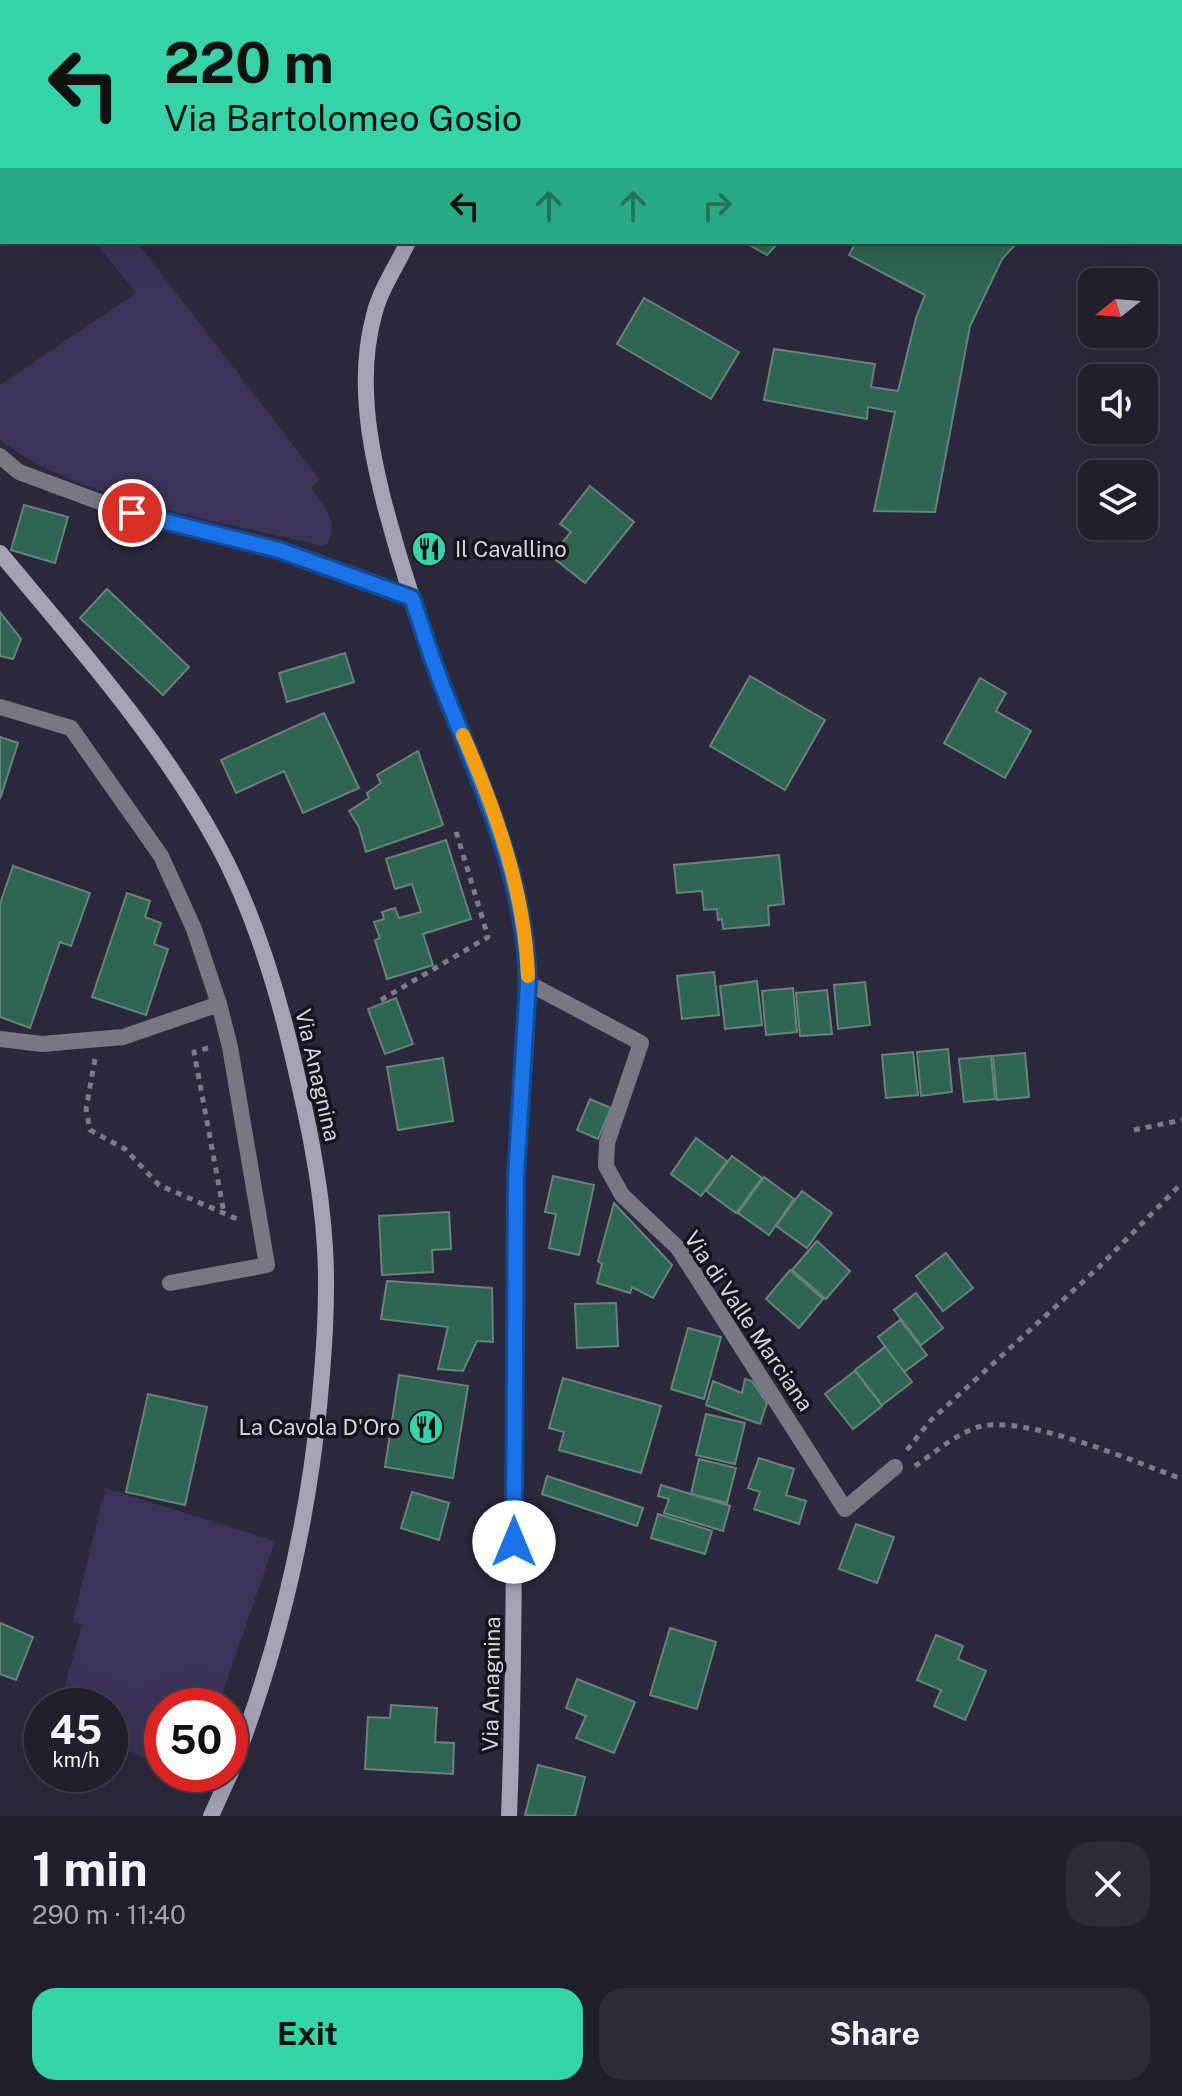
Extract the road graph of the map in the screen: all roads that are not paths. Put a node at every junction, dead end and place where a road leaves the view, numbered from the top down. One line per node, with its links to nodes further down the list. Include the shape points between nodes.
1 (407, 244): 7 (main road, Via Anagnina, via 374,313 364,382 378,480)
2 (0, 456): 4 (street)
3 (0, 468): 4 (street)
4 (19, 472): 5 (street); 7 (street, via 132,513 303,557)
5 (0, 474)
6 (0, 553): 14 (main road, Via Anagnina, via 126,707 216,840 261,947 311,1137 326,1294 315,1436 297,1557)
7 (412, 598): 9 (main road, Via Anagnina, via 509,860 525,931)
8 (0, 707): 10 (street, via 71,728 161,856 194,929)
9 (528, 983): 13 (street, Via di Valle Marciana, via 644,1045 607,1143 606,1166 622,1195 678,1248 845,1509); 17 (main road, Via Anagnina, via 516,1191)
10 (213, 1006): 11 (street, via 123,1037 42,1044); 12 (street, via 230,1047 267,1265)
11 (0, 1039)
12 (170, 1283)
13 (895, 1467)
14 (248, 1726)
15 (222, 1792): 16 (main road, Via Anagnina)
16 (211, 1816)
17 (509, 1816)

